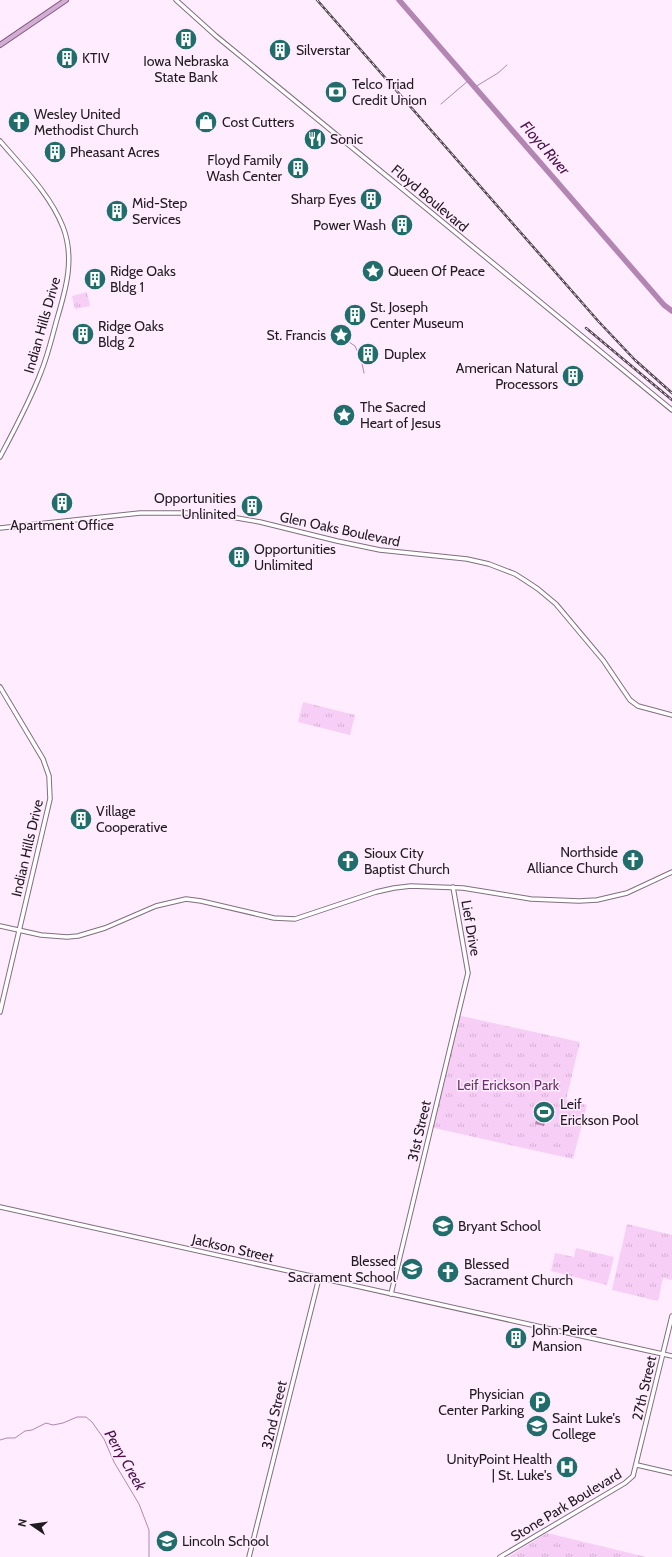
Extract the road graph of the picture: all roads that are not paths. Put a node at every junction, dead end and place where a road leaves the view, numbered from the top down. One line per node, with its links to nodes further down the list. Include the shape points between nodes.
1 (66, 0): 3 (main road)
2 (176, 0): 5 (main road, Floyd Boulevard, via 216,36)
3 (0, 46)
4 (0, 141): 6 (main road, Indian Hills Drive, via 57,212 66,235 69,269 42,372)
5 (672, 410)
6 (0, 457)
7 (0, 528): 9 (main road, Glen Oaks Boulevard, via 140,513 187,513 260,522 380,550 467,559 489,564 507,570 538,588 556,604 614,674 630,700 638,706)
8 (0, 687): 13 (main road, Indian Hills Drive, via 43,760 50,784 50,806)
9 (672, 715)
10 (672, 872): 11 (main road, via 626,893 597,900 531,899)
11 (453, 887): 13 (main road, via 412,886 386,890 295,919 274,918 186,899 156,906 88,934 57,937); 14 (main road, Lief Drive)
12 (0, 926): 13 (main road)
13 (20, 930): 15 (main road, Indian Hills Drive)
14 (468, 973): 18 (main road, 31st Street)
15 (0, 1012)
16 (0, 1207): 17 (main road, Jackson Street)
17 (319, 1278): 18 (main road, Jackson Street); 24 (main road, 32nd Street)
18 (391, 1294): 20 (main road, Jackson Street)
19 (672, 1316): 20 (main road, 27th Street)
20 (663, 1353): 21 (main road, Jackson Street); 22 (main road, 27th Street)
21 (672, 1356)
22 (637, 1465): 23 (main road); 25 (main road, Stone Park Boulevard, via 631,1480)
23 (672, 1473)
24 (250, 1557)
25 (500, 1557)

